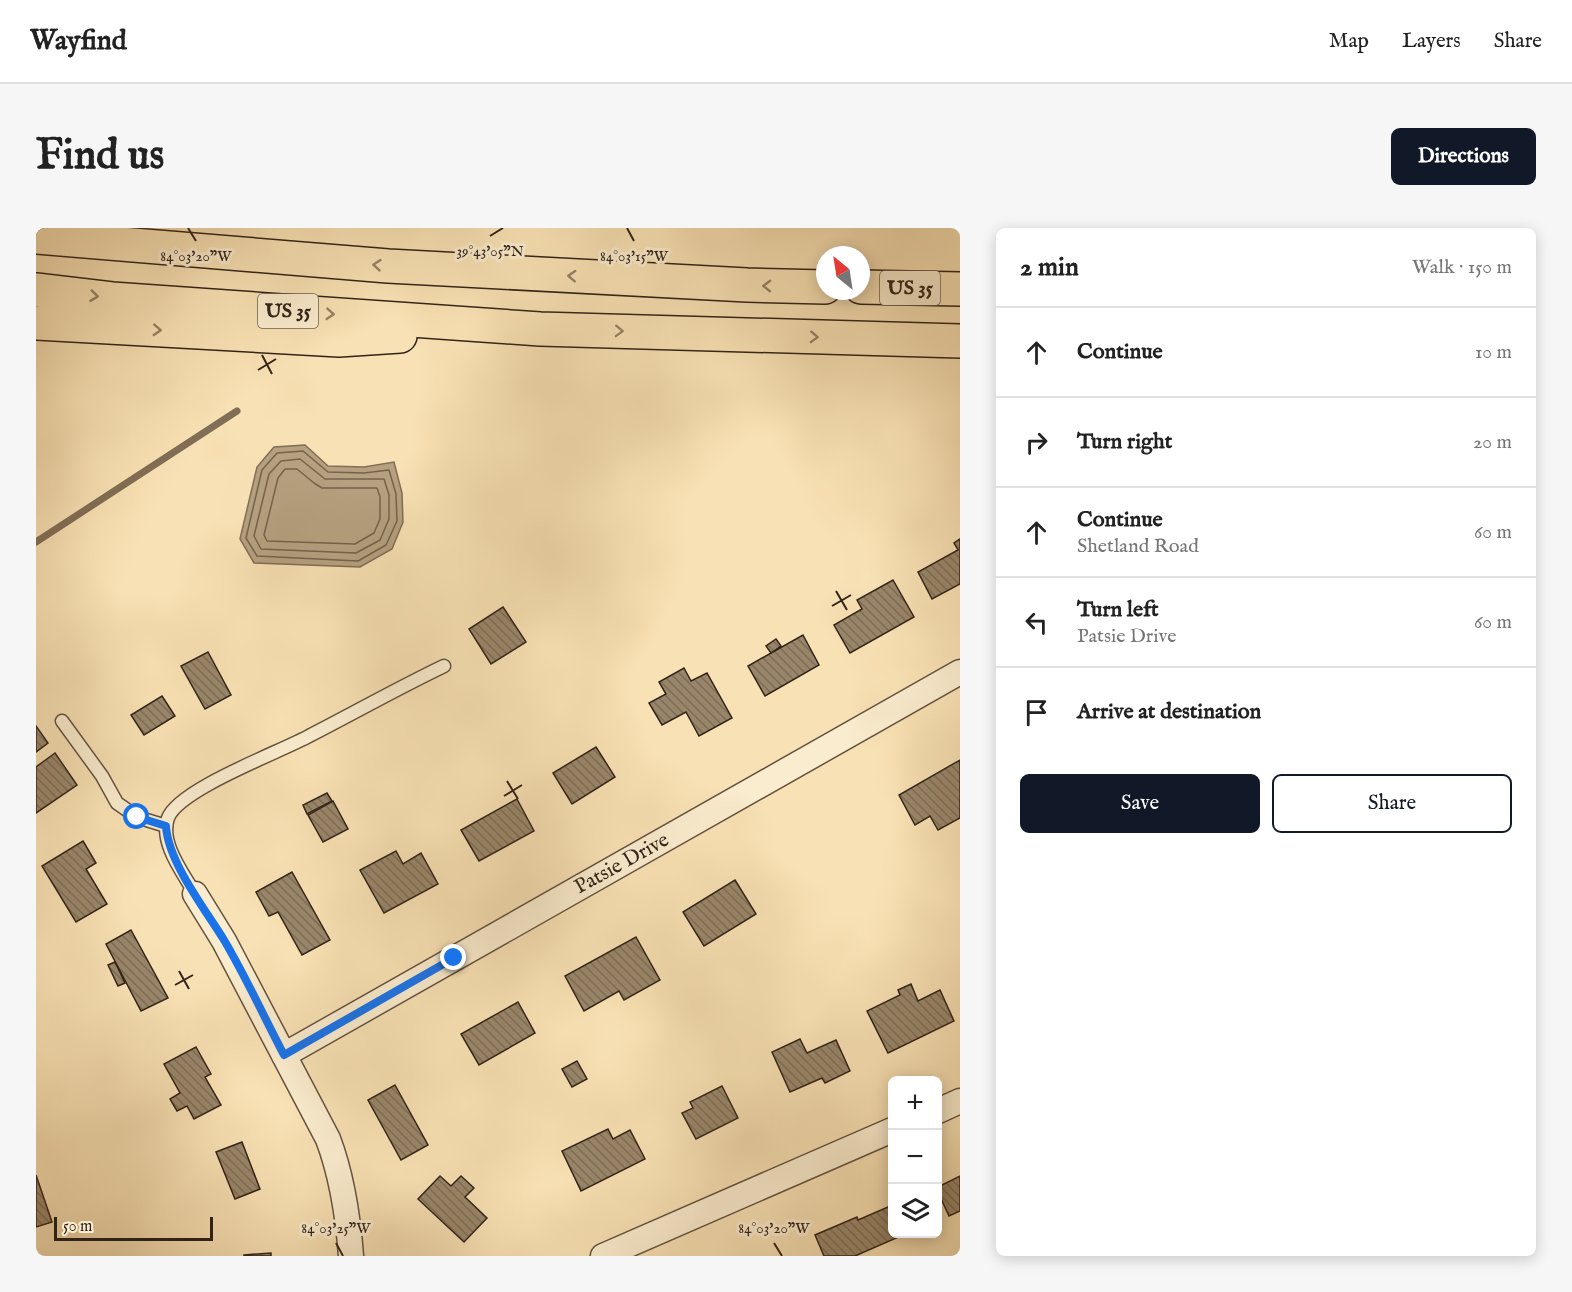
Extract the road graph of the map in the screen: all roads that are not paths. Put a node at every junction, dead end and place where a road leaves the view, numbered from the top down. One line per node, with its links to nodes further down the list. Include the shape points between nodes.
1 (103, 228): 3 (highway)
2 (36, 237): 3 (highway)
3 (249, 255): 4 (highway, one-way to 3, via 388,266)
4 (816, 286)
5 (870, 287): 6 (highway, US 35)
6 (960, 289)
7 (36, 290): 9 (highway, US 35, one-way to 9)
8 (36, 323): 9 (highway, one-way to 9, via 339,340)
9 (540, 329): 10 (highway, US 35, one-way to 10)
10 (960, 341)
11 (444, 666): 14 (lane, via 212,783 174,809)
12 (960, 672): 16 (street, Patsie Drive)
13 (62, 722): 14 (lane, via 117,803 137,817)
14 (166, 826): 15 (lane, via 171,851)
15 (195, 894): 16 (street, via 225,942)
16 (284, 1055): 20 (street, via 336,1160)
17 (960, 1101): 18 (street)
18 (942, 1109)
19 (888, 1132): 21 (street)
20 (351, 1256)
21 (603, 1256)

